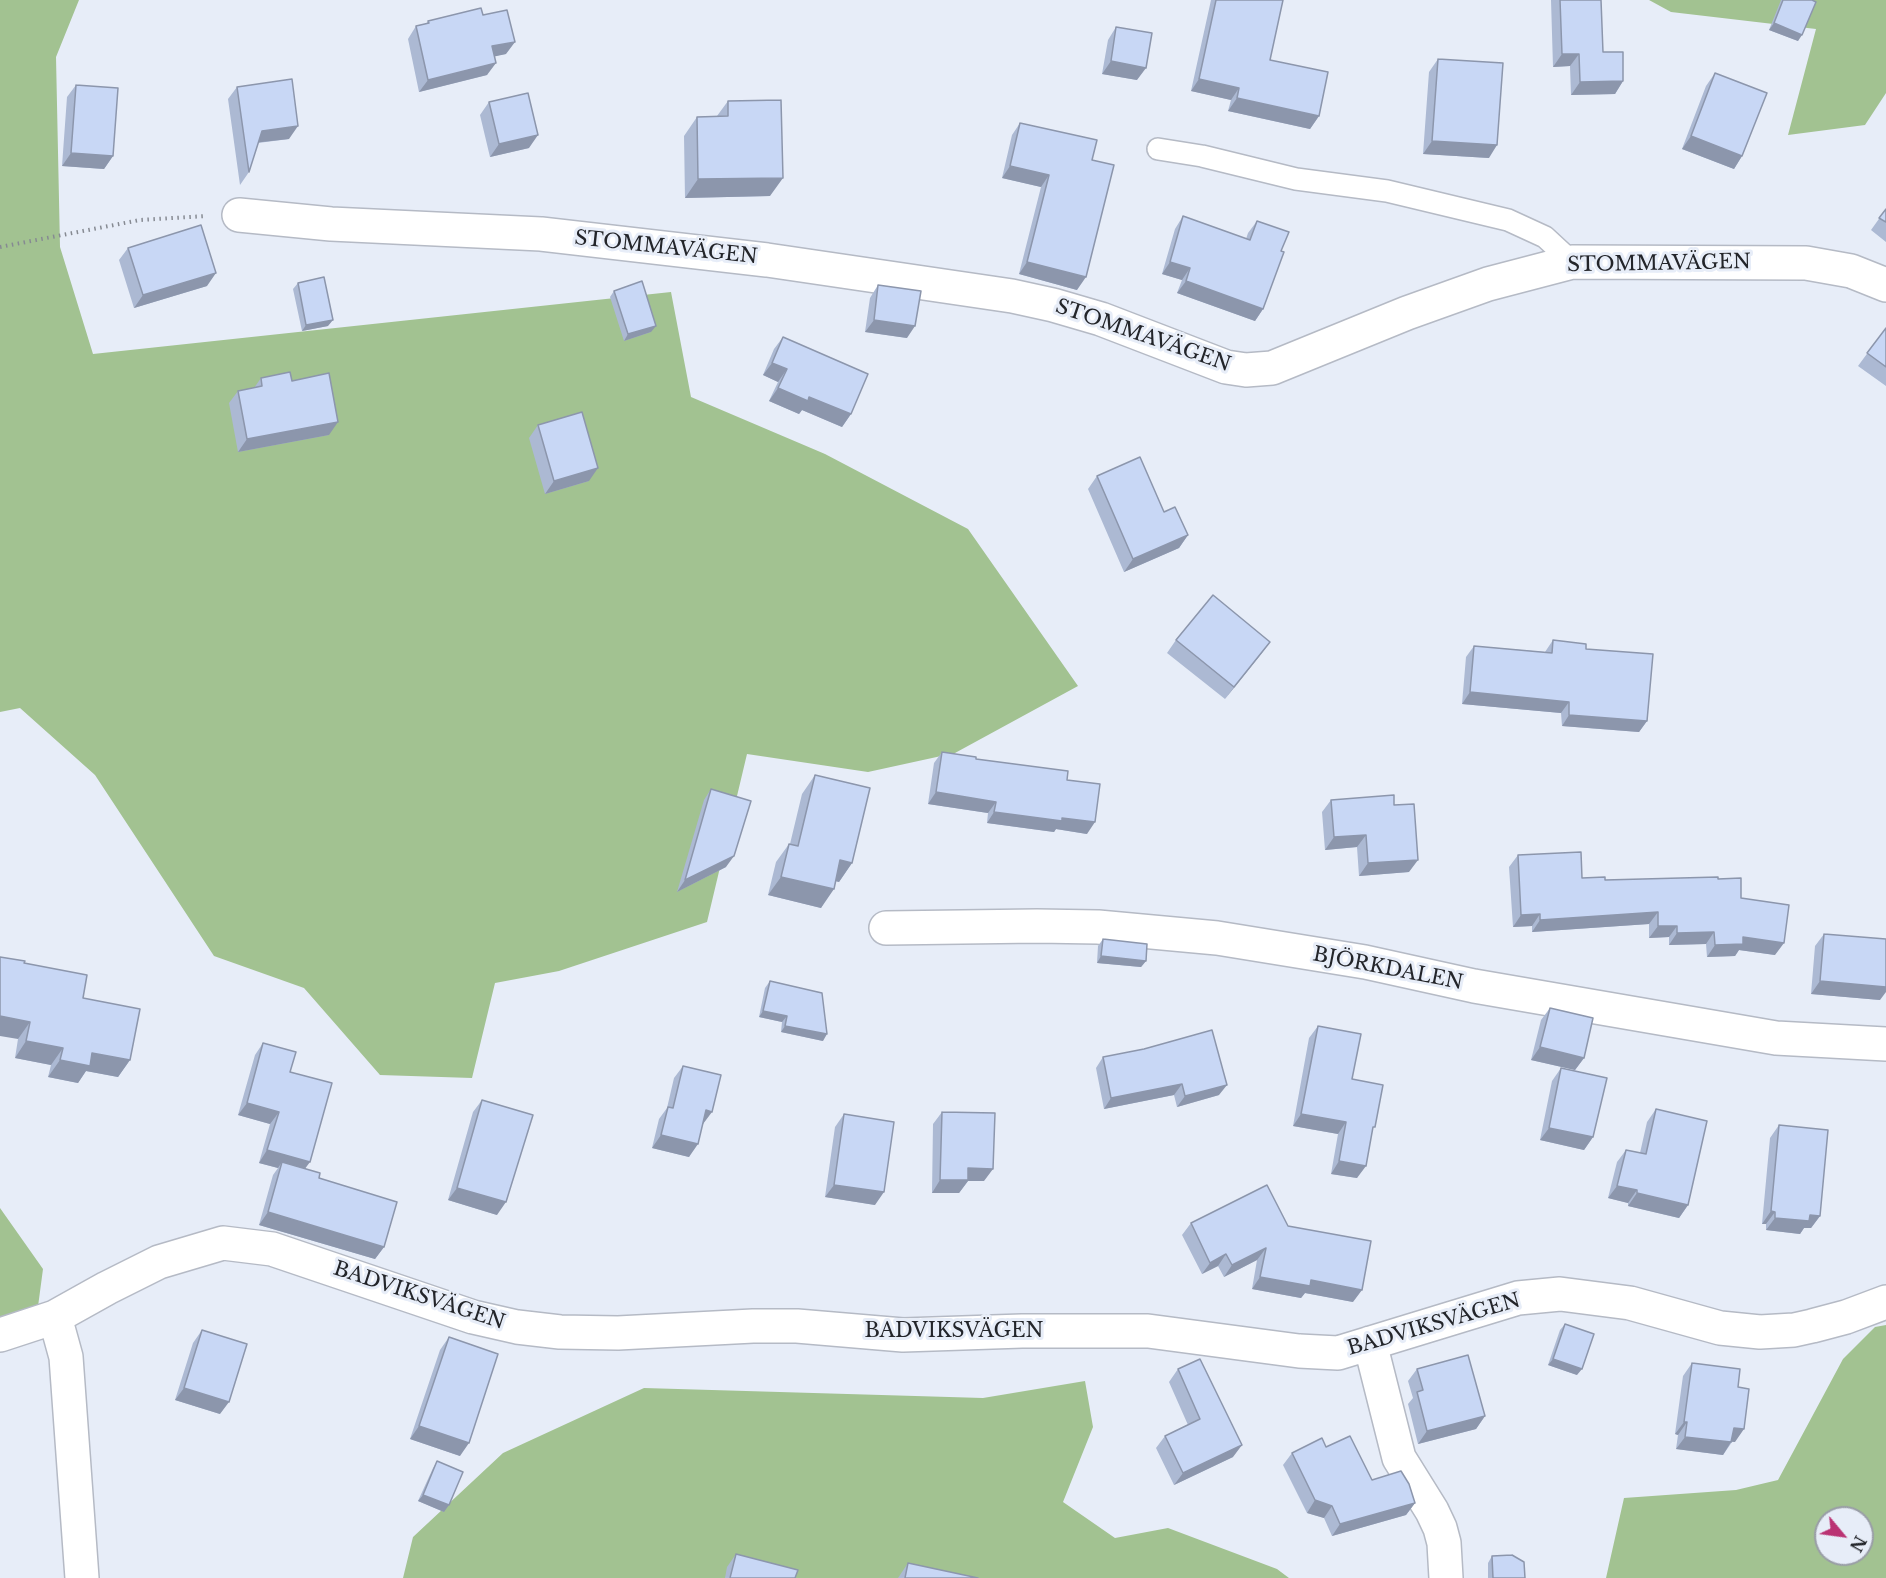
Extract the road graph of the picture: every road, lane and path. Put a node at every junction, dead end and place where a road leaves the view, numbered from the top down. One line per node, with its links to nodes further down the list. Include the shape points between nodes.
1 (1158, 149): 4 (lane, via 1296,179 1387,191 1508,220 1545,237)
2 (239, 215): 3 (path, via 140,220); 4 (street, STOMMAVÄGEN, via 331,224 541,234 767,260 1012,296 1101,320 1226,367 1246,370 1272,368 1488,284)
3 (0, 247)
4 (1572, 262): 5 (street, STOMMAVÄGEN, via 1806,262 1851,271)
5 (1886, 285)
6 (886, 928): 7 (street, BJÖRKDALEN, via 1098,927 1217,938 1776,1038)
7 (1886, 1044)
8 (1886, 1302): 11 (street, BADVIKSVÄGEN, via 1812,1326 1760,1332 1720,1328 1630,1303 1560,1294 1518,1298)
9 (55, 1317): 10 (street, BADVIKSVÄGEN); 11 (street, BADVIKSVÄGEN, via 159,1262 223,1243 272,1249 473,1317 560,1332 753,1326 903,1335 1148,1331 1338,1353); 12 (street, via 66,1356)
10 (0, 1335)
11 (1370, 1343): 13 (street, via 1399,1458 1440,1528)
12 (82, 1578)
13 (1446, 1578)

